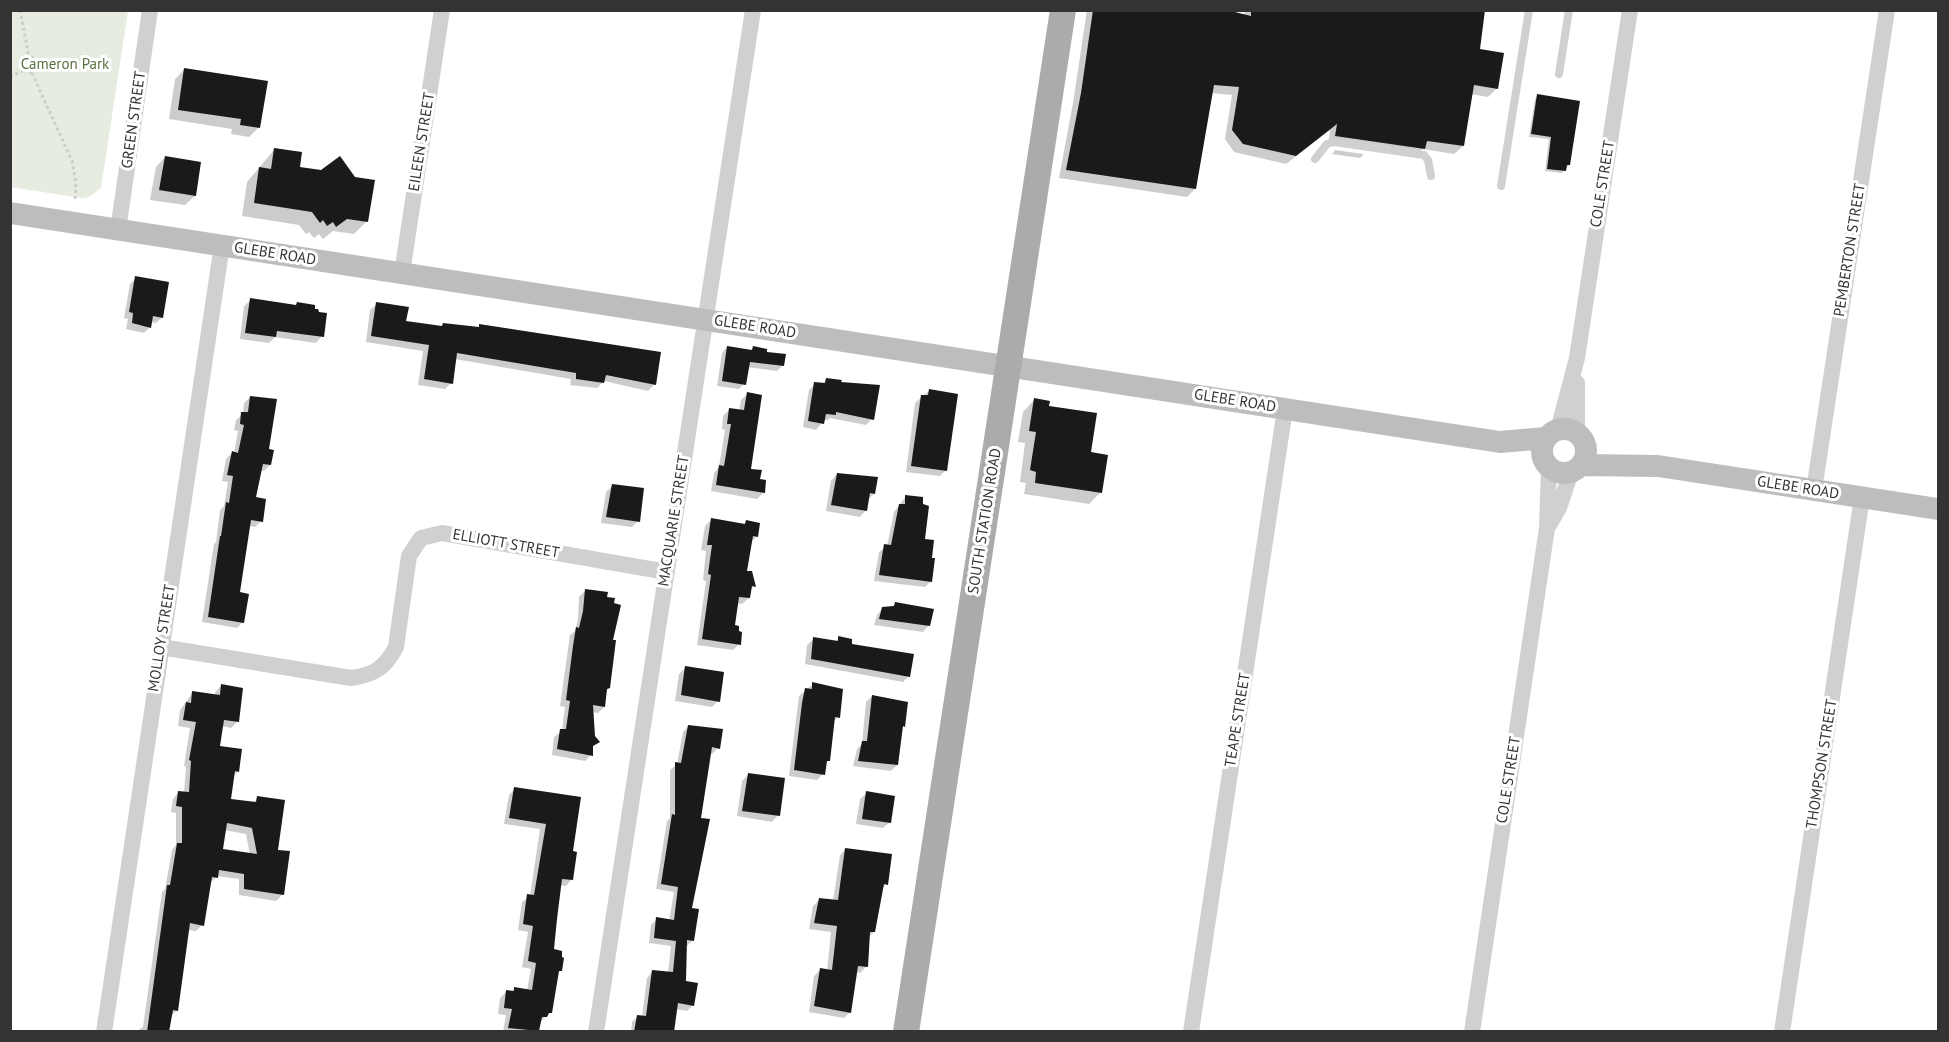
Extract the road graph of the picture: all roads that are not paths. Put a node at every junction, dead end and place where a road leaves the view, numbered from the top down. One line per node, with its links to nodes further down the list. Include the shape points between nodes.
1 (150, 10): 14 (street, GREEN STREET)
2 (442, 10): 16 (street, EILEEN STREET)
3 (753, 10): 17 (street, MACQUARIE STREET)
4 (1063, 10): 18 (main road, SOUTH STATION ROAD)
5 (1529, 10): 12 (lane)
6 (1569, 10): 9 (lane)
7 (1630, 10): 20 (street, COLE STREET)
8 (1887, 10): 21 (street, PEMBERTON STREET)
9 (1559, 74)
10 (1315, 159): 11 (lane, via 1327,144 1334,142 1424,155)
11 (1431, 176)
12 (1501, 186)
13 (10, 213): 14 (street, GLEBE ROAD)
14 (118, 230): 15 (street, GLEBE ROAD)
15 (222, 245): 16 (street, GLEBE ROAD); 25 (street, MOLLOY STREET)
16 (402, 273): 17 (street, GLEBE ROAD)
17 (705, 319): 18 (street, GLEBE ROAD); 24 (street, MACQUARIE STREET)
18 (1009, 365): 19 (street, GLEBE ROAD); 28 (main road, SOUTH STATION ROAD)
19 (1285, 409): 20 (street, GLEBE ROAD); 29 (street, TEAPE STREET)
20 (1564, 451): 21 (street, GLEBE ROAD); 30 (street, COLE STREET, via 1559,508 1547,528)
21 (1814, 490): 22 (street, GLEBE ROAD)
22 (1862, 497): 23 (street, GLEBE ROAD); 31 (street, THOMPSON STREET)
23 (1938, 509)
24 (667, 572): 25 (street, ELLIOTT STREET, via 442,533 421,538 409,556 396,647 382,666 368,675 351,678); 27 (street, MACQUARIE STREET)
25 (161, 647): 26 (street, MOLLOY STREET)
26 (104, 1032)
27 (596, 1032)
28 (906, 1032)
29 (1191, 1032)
30 (1472, 1032)
31 (1782, 1032)

